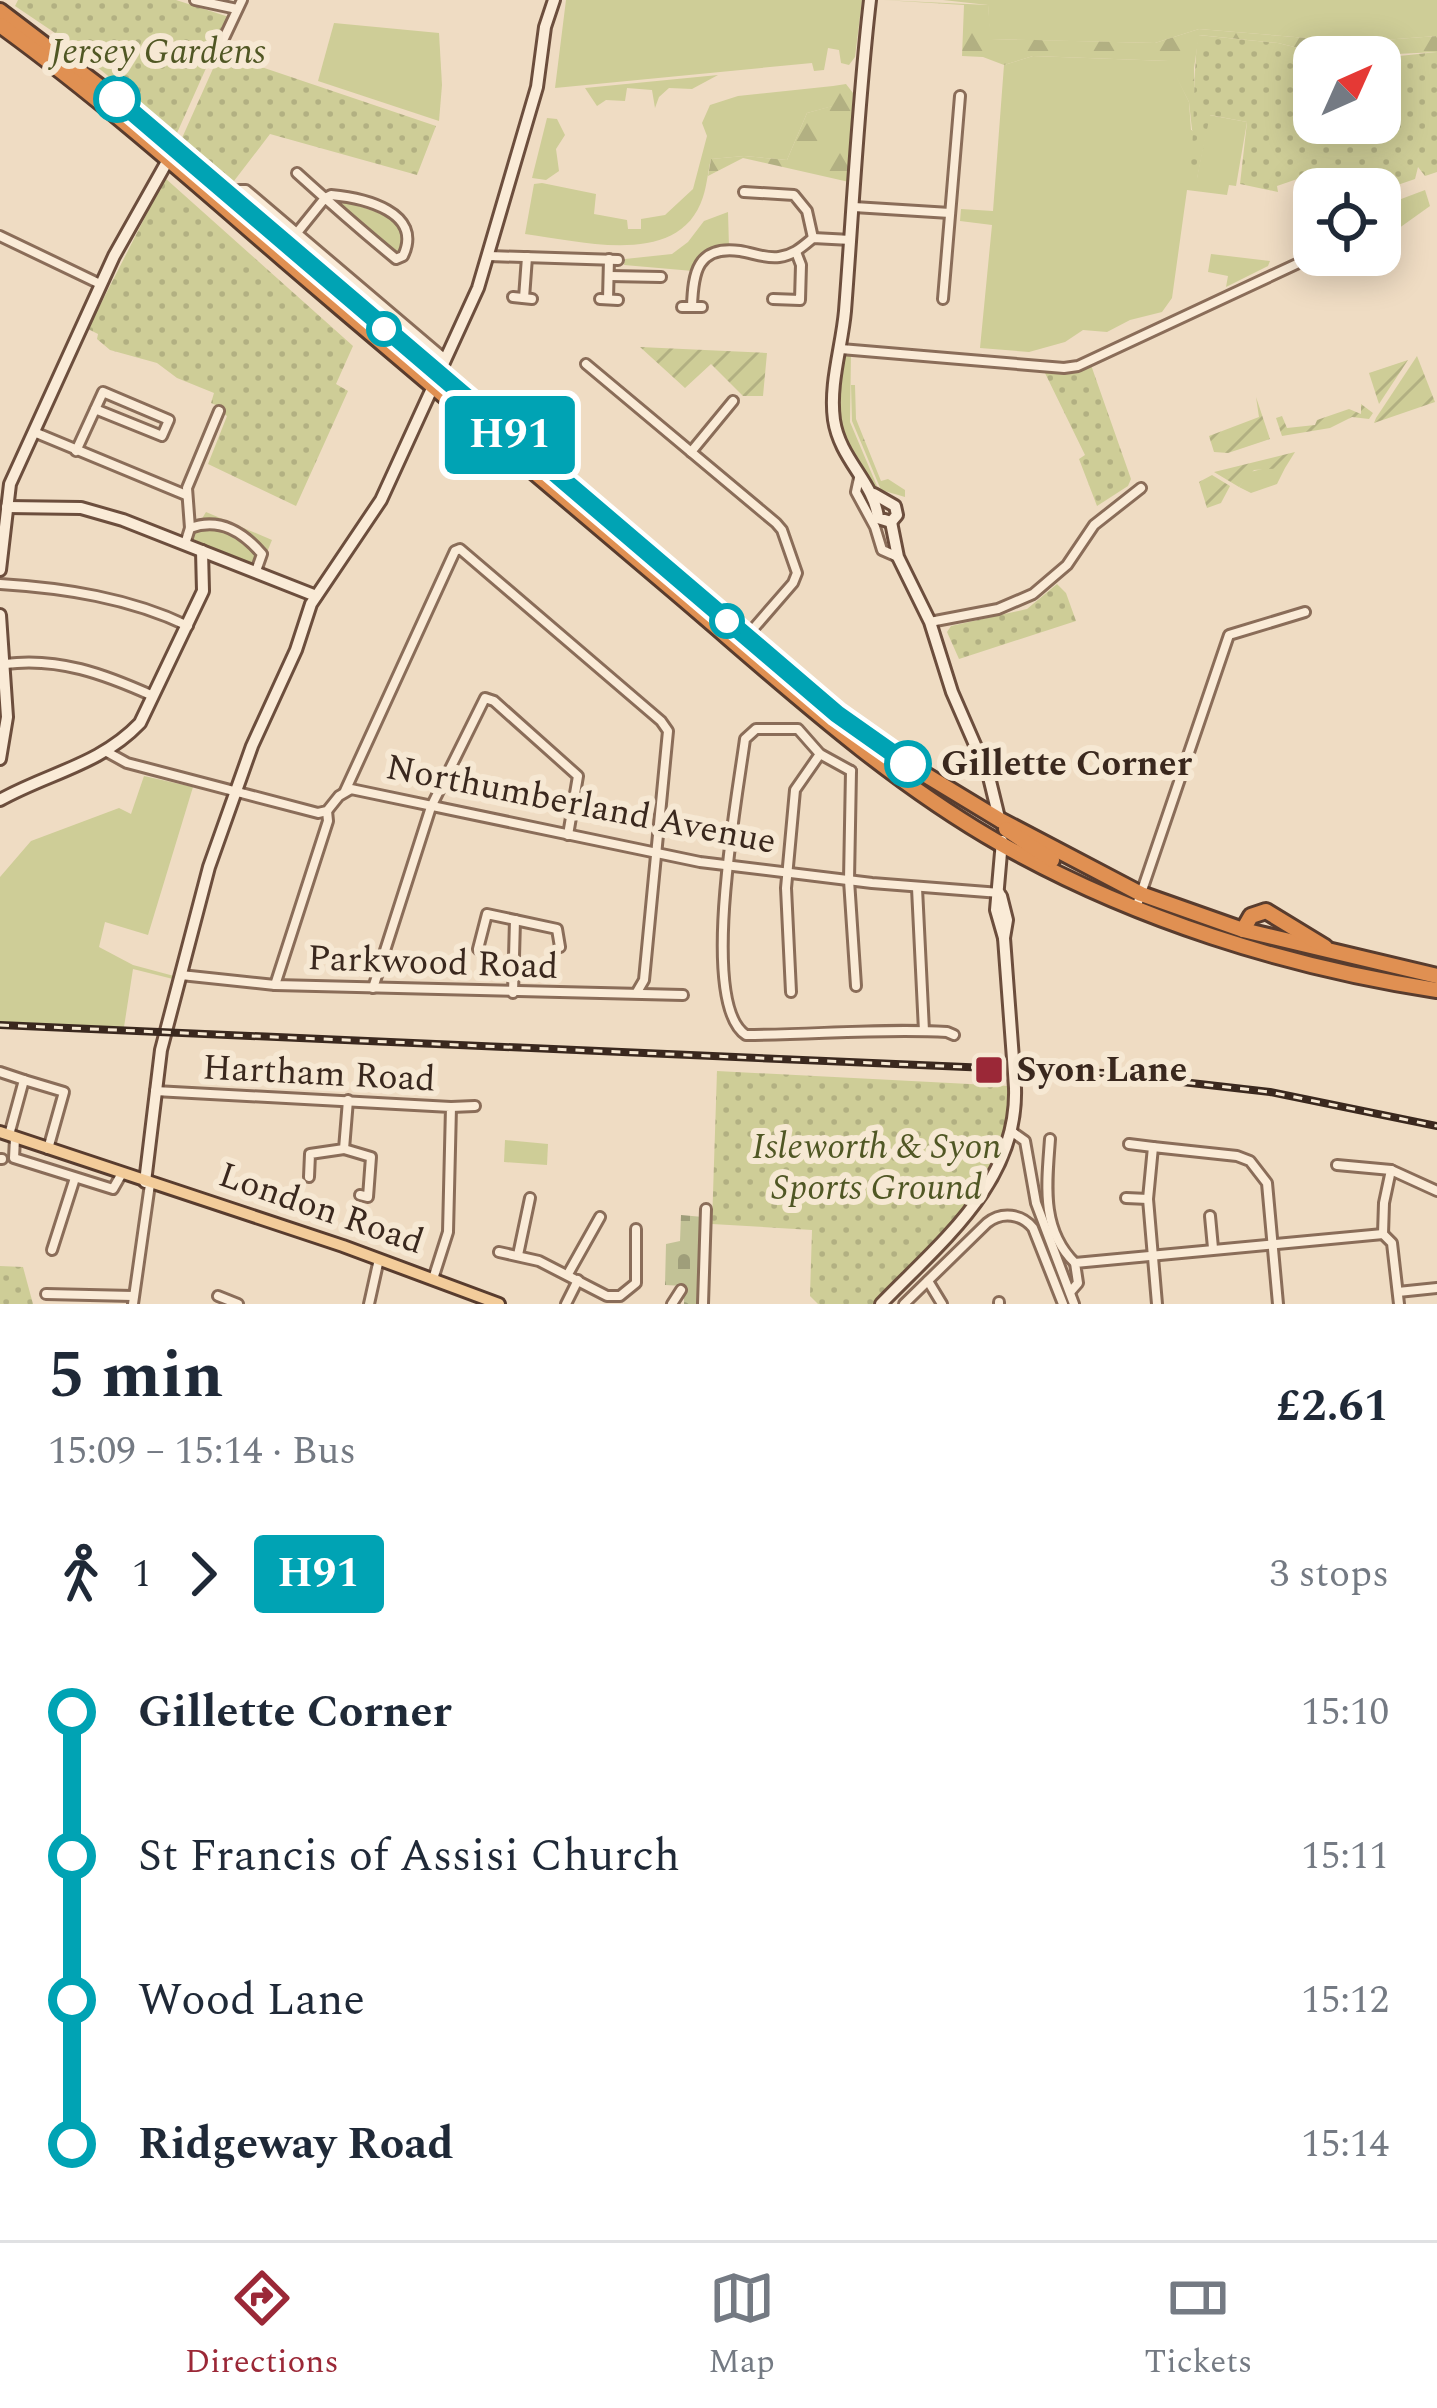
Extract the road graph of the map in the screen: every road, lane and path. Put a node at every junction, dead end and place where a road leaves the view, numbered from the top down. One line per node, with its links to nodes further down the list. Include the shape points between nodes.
1 (195, 0): 5 (street)
2 (554, 0): 22 (street)
3 (870, 0): 15 (street)
4 (7, 1): 6 (street)
5 (239, 5): 8 (street)
6 (0, 11): 13 (highway)
7 (0, 25): 10 (highway)
8 (218, 51)
9 (960, 96): 16 (street)
10 (167, 160): 27 (street); 36 (highway)
11 (297, 172): 14 (street)
12 (744, 192): 19 (street, via 765,188 802,201)
13 (231, 198): 17 (street, via 246,190); 36 (highway)
14 (325, 199): 14 (street, via 347,196 392,211 406,229 403,256 396,259); 17 (street)
15 (854, 206): 16 (street); 20 (street)
16 (950, 213): 30 (street)
17 (296, 234): 34 (street)
18 (0, 236): 27 (street)
19 (813, 238): 20 (street); 21 (street)
20 (851, 240): 33 (street)
21 (796, 252): 29 (street, via 800,300); 32 (street, via 711,255 694,274)
22 (489, 256): 23 (street); 34 (street)
23 (527, 257): 25 (street, via 614,260); 28 (street, via 528,298)
24 (1293, 266): 33 (street, via 1078,366)
25 (610, 276): 26 (street); 31 (street)
26 (661, 277)
27 (100, 284): 40 (street)
28 (513, 297)
29 (773, 299)
30 (943, 299)
31 (609, 300)
32 (692, 307)
33 (842, 349): 43 (street, via 834,421)
34 (445, 359): 36 (street)
35 (586, 364): 42 (street)
36 (436, 381): 54 (street, via 381,500); 59 (highway); 64 (highway)
37 (734, 401): 42 (street)
38 (95, 409): 38 (street, via 103,392 169,420 162,436); 41 (street)
39 (219, 411): 45 (street)
40 (34, 432): 41 (street); 46 (street)
41 (76, 451): 45 (street)
42 (691, 452): 59 (street, via 782,530 797,573)
43 (859, 478): 50 (street, via 856,492 882,550); 50 (street, via 882,505 878,518 891,523)
44 (1142, 490): 57 (street, via 1094,525 1067,565 1033,594)
45 (186, 495): 47 (street)
46 (7, 507): 48 (street, via 81,508); 51 (street)
47 (190, 528): 48 (street); 52 (street, via 224,526 245,535 262,554)
48 (185, 544): 49 (street)
49 (202, 551): 52 (street); 58 (street, via 203,592)
50 (898, 557): 57 (street)
51 (0, 570)
52 (256, 571): 54 (street)
53 (0, 584): 58 (street, via 114,600)
54 (316, 596): 68 (street)
55 (1305, 612): 83 (street, via 1229,635)
56 (0, 615): 60 (street)
57 (930, 622): 73 (street)
58 (188, 626): 61 (street)
59 (746, 637): 67 (highway, via 864,736)
60 (5, 664): 61 (street, via 40,659); 65 (street)
61 (155, 697): 62 (street)
62 (107, 752): 68 (street); 70 (street)
63 (820, 754): 66 (street); 77 (street, via 798,729 756,729 746,739); 78 (street, via 795,790)
64 (871, 754): 66 (street); 75 (highway)
65 (0, 759)
66 (851, 771): 79 (street)
67 (926, 775): 73 (highway); 75 (highway)
68 (236, 790): 72 (street); 90 (street)
69 (344, 791): 71 (street, Northumberland Avenue); 72 (street, Northumberland Avenue); 76 (street, via 460,549 668,731)
70 (0, 800)
71 (431, 807): 74 (street, Northumberland Avenue); 74 (street, via 485,698 578,776); 94 (street)
72 (327, 811): 92 (street)
73 (1000, 820): 75 (street); 80 (highway); 83 (highway)
74 (568, 835): 76 (street, Northumberland Avenue)
75 (1002, 844): 80 (highway); 82 (street)
76 (655, 854): 77 (street, Northumberland Avenue); 96 (street)
77 (729, 865): 78 (street, Northumberland Avenue); 100 (street, via 720,948 737,1028 746,1035 831,1036)
78 (787, 872): 79 (street, Northumberland Avenue); 97 (street)
79 (849, 880): 81 (street, Northumberland Avenue); 93 (street)
80 (1078, 882): 83 (highway)
81 (917, 888): 82 (street, Northumberland Avenue); 100 (street)
82 (1000, 894): 108 (street, bridge, via 1016,1088)
83 (1139, 901): 85 (highway); 88 (highway)
84 (515, 920): 86 (street, via 557,929); 87 (street, via 487,914); 98 (street)
85 (1243, 930): 88 (highway); 89 (highway); 89 (highway, via 1266,911)
86 (560, 947)
87 (478, 949)
88 (1264, 952): 95 (highway)
89 (1352, 958): 91 (highway)
90 (182, 975): 92 (street, Parkwood Road); 104 (street)
91 (1437, 976)
92 (275, 985): 94 (street, Parkwood Road)
93 (856, 986)
94 (373, 988): 98 (street, Parkwood Road)
95 (1437, 990)
96 (637, 992): 98 (street, Parkwood Road); 99 (street, Parkwood Road)
97 (790, 992)
98 (512, 993)
99 (683, 995)
100 (925, 1030): 101 (street)
101 (954, 1036)
102 (0, 1072): 103 (street)
103 (24, 1079): 109 (street); 113 (street, via 64,1092)
104 (155, 1091): 105 (street, Hartham Road); 120 (street)
105 (348, 1100): 107 (street, Hartham Road); 114 (street)
106 (475, 1106): 107 (street)
107 (451, 1107): 140 (street, Hartham Road, via 448,1232)
108 (1011, 1131): 145 (street, via 1025,1141 1036,1203); 156 (street, via 972,1209)
109 (8, 1135): 113 (main road, London Road); 119 (street, London Road, via 14,1158)
110 (1050, 1139): 138 (street, via 1046,1203)
111 (1130, 1144): 112 (street)
112 (1154, 1148): 125 (street); 131 (street, via 1250,1161 1267,1183)
113 (48, 1149): 117 (main road, London Road)
114 (344, 1149): 118 (street, via 310,1150); 124 (street, via 371,1157)
115 (1337, 1165): 116 (street)
116 (1391, 1170): 121 (street); 130 (street)
117 (121, 1175): 119 (street, London Road, via 116,1190); 120 (main road, London Road)
118 (309, 1177)
119 (75, 1178): 133 (street)
120 (147, 1183): 137 (main road, London Road); 149 (street)
121 (1437, 1191)
122 (530, 1198): 136 (street)
123 (1126, 1198): 125 (street)
124 (365, 1199)
125 (1148, 1199): 135 (street)
126 (706, 1209): 155 (street)
127 (1210, 1216): 132 (street)
128 (600, 1217): 139 (street)
129 (636, 1229): 141 (street, via 630,1291 607,1296)
130 (1383, 1234): 131 (street); 146 (street, via 1392,1243)
131 (1273, 1244): 132 (street); 162 (street)
132 (1213, 1248): 135 (street)
133 (52, 1250)
134 (499, 1252): 136 (street)
135 (1153, 1254): 138 (street); 161 (street)
136 (518, 1255): 139 (street)
137 (379, 1259): 140 (main road, London Road); 151 (street)
138 (1075, 1263): 145 (street)
139 (568, 1274): 141 (street)
140 (433, 1279): 152 (main road, London Road)
141 (578, 1280): 153 (street)
142 (928, 1281): 157 (street); 158 (street); 159 (street, via 994,1217 1015,1216 1033,1228)
143 (1437, 1288): 146 (street)
144 (681, 1290): 154 (street)
145 (1071, 1291): 160 (street)
146 (1398, 1292): 163 (street)
147 (46, 1294): 149 (street)
148 (218, 1296): 150 (street)
149 (133, 1300)
150 (238, 1304)
151 (369, 1304)
152 (498, 1304)
153 (566, 1304)
154 (672, 1304)
155 (703, 1304)
156 (881, 1304)
157 (904, 1304)
158 (942, 1304)
159 (1063, 1304)
160 (1074, 1304)
161 (1157, 1304)
162 (1278, 1304)
163 (1399, 1304)

